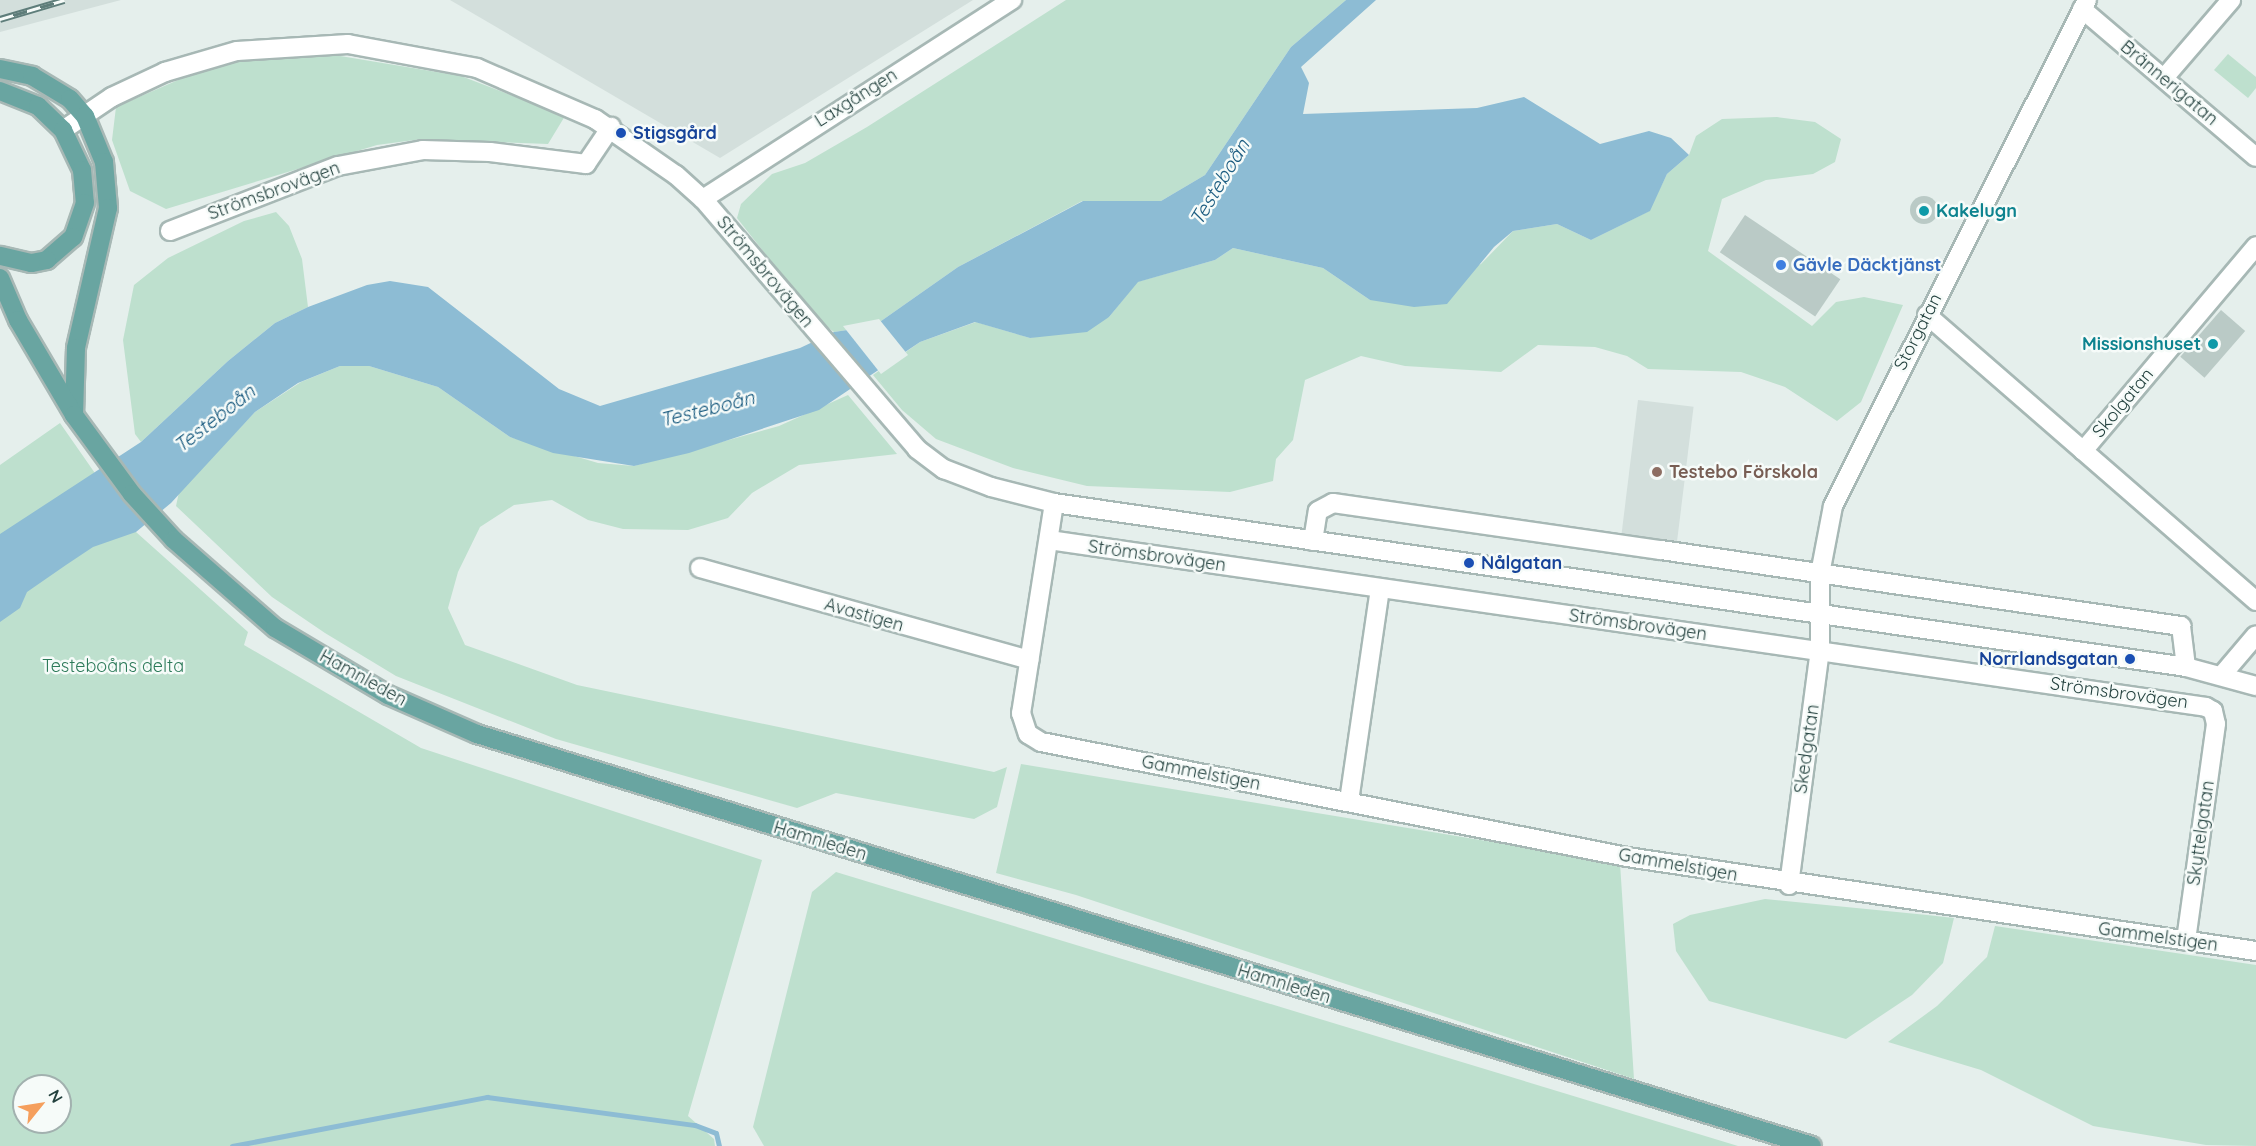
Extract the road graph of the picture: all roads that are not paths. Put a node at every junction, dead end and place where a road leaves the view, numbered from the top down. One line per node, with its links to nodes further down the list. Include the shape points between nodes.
1 (1012, 0): 11 (street, Laxgången, via 722,183)
2 (2231, 0): 5 (street)
3 (2085, 5): 5 (street, Brännerigatan); 17 (street, Storgatan)
4 (0, 69): 7 (main road, via 54,87)
5 (2164, 78): 10 (street, Brännerigatan)
6 (0, 92): 9 (main road, via 38,106)
7 (85, 116): 8 (street, Strömsbrovägen, via 165,72 237,51 348,44 477,68 564,103); 9 (street, Strömsbrovägen); 19 (main road, via 104,162 108,208 76,348)
8 (611, 127): 11 (street, Strömsbrovägen); 12 (street, Strömsbrovägen, via 586,164 423,150 338,166)
9 (63, 130): 14 (main road, via 85,186 82,223 62,250 47,260 31,263)
10 (2256, 157)
11 (703, 199): 21 (street, Strömsbrovägen, via 894,423 944,469 990,487)
12 (170, 231)
13 (2256, 246): 20 (street, Skolgatan)
14 (0, 256)
15 (0, 278): 18 (main road, Hamnleden)
16 (0, 314): 18 (main road)
17 (1927, 315): 20 (street); 25 (street, Storgatan, via 1839,489)
18 (18, 320): 19 (main road, Hamnleden)
19 (75, 415): 40 (main road, Hamnleden, via 132,494 174,540 275,628 388,695 477,734)
20 (2083, 451): 27 (street)
21 (1054, 503): 22 (street); 23 (street, Strömsbrovägen)
22 (1049, 540): 26 (street, Strömsbrovägen); 31 (street)
23 (1313, 541): 25 (street, Strömsbrovägen, via 1318,511 1334,503); 28 (street, Strömsbrovägen)
24 (700, 568): 31 (street, Avastigen)
25 (1820, 574): 28 (street, Storgatan); 32 (street, Strömsbrovägen, via 2181,626)
26 (1380, 588): 30 (street, Strömsbrovägen); 36 (street)
27 (2256, 601)
28 (1820, 612): 30 (street, Skedgatan); 32 (street, Strömsbrovägen)
29 (2256, 635): 33 (street)
30 (1820, 651): 35 (street, Strömsbrovägen, via 2201,705 2213,711); 37 (street, Skedgatan)
31 (1029, 660): 36 (street, Gammelstigen, via 1021,713 1028,734 1055,746)
32 (2186, 667): 33 (street, Strömsbrovägen)
33 (2222, 675): 34 (street, Strömsbrovägen)
34 (2256, 686)
35 (2216, 724): 38 (street, Skyttelgatan)
36 (1349, 801): 37 (street, Gammelstigen)
37 (1789, 885): 38 (street, Gammelstigen)
38 (2186, 941): 39 (street, Gammelstigen)
39 (2256, 951)
40 (1812, 1146)

